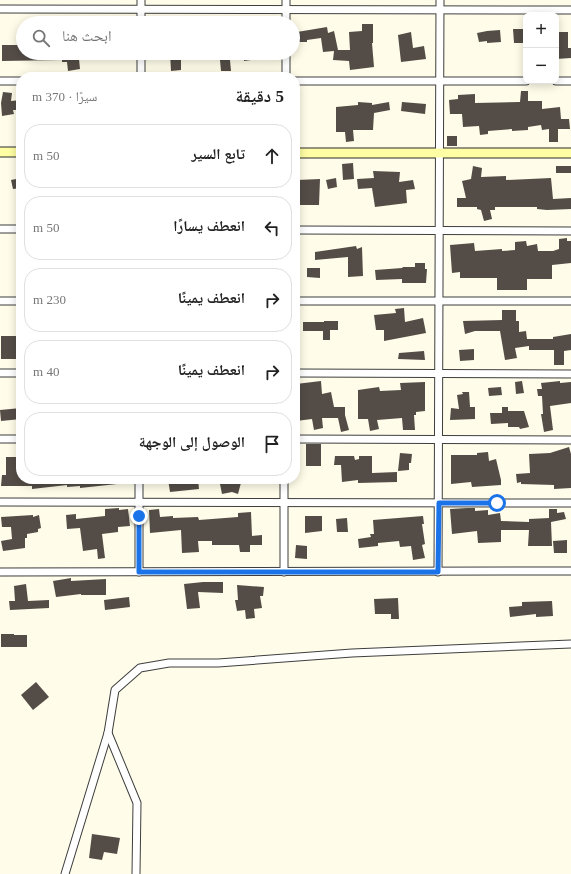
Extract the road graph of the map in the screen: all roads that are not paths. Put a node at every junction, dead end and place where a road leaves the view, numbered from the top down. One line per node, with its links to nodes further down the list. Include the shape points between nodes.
1 (141, 0): 5 (street)
2 (286, 0): 6 (street)
3 (440, 0): 7 (street)
4 (0, 9): 5 (street)
5 (141, 10): 6 (street); 9 (street)
6 (286, 10): 7 (street); 10 (street)
7 (440, 10): 8 (street); 19 (street)
8 (571, 10)
9 (141, 16)
10 (286, 16)
11 (141, 60): 13 (street)
12 (286, 60): 14 (street)
13 (141, 72)
14 (286, 72)
15 (571, 80): 21 (street)
16 (0, 81): 17 (street)
17 (16, 81)
18 (300, 81): 19 (street)
19 (440, 81): 20 (street); 25 (street)
20 (523, 81)
21 (559, 81)
22 (0, 152): 23 (street)
23 (16, 152)
24 (300, 153): 25 (street)
25 (440, 153): 26 (street); 30 (street)
26 (571, 153)
27 (0, 229): 28 (street)
28 (16, 229)
29 (300, 230): 30 (street)
30 (439, 231): 31 (street); 35 (street)
31 (571, 231)
32 (0, 301): 33 (street)
33 (16, 301)
34 (300, 301): 35 (street)
35 (439, 301): 36 (street); 40 (street)
36 (571, 301)
37 (0, 373): 38 (street)
38 (16, 373)
39 (300, 374): 40 (street)
40 (439, 374): 41 (street); 45 (street)
41 (571, 374)
42 (0, 439): 43 (street)
43 (16, 439)
44 (300, 439): 45 (street)
45 (439, 439): 46 (street); 52 (street)
46 (571, 440)
47 (139, 484): 50 (street)
48 (284, 484): 51 (street)
49 (0, 502): 50 (street)
50 (139, 502): 51 (street); 56 (street)
51 (284, 502): 52 (street); 57 (street)
52 (439, 503): 53 (street); 58 (street)
53 (571, 503)
54 (571, 571): 58 (street)
55 (0, 572): 56 (street)
56 (139, 572): 57 (street)
57 (284, 572): 58 (street)
58 (438, 572)
59 (571, 644): 60 (street, via 352,653 155,665 140,668 116,690)
60 (108, 733): 61 (street); 62 (street, via 137,803)
61 (65, 874)
62 (136, 874)

